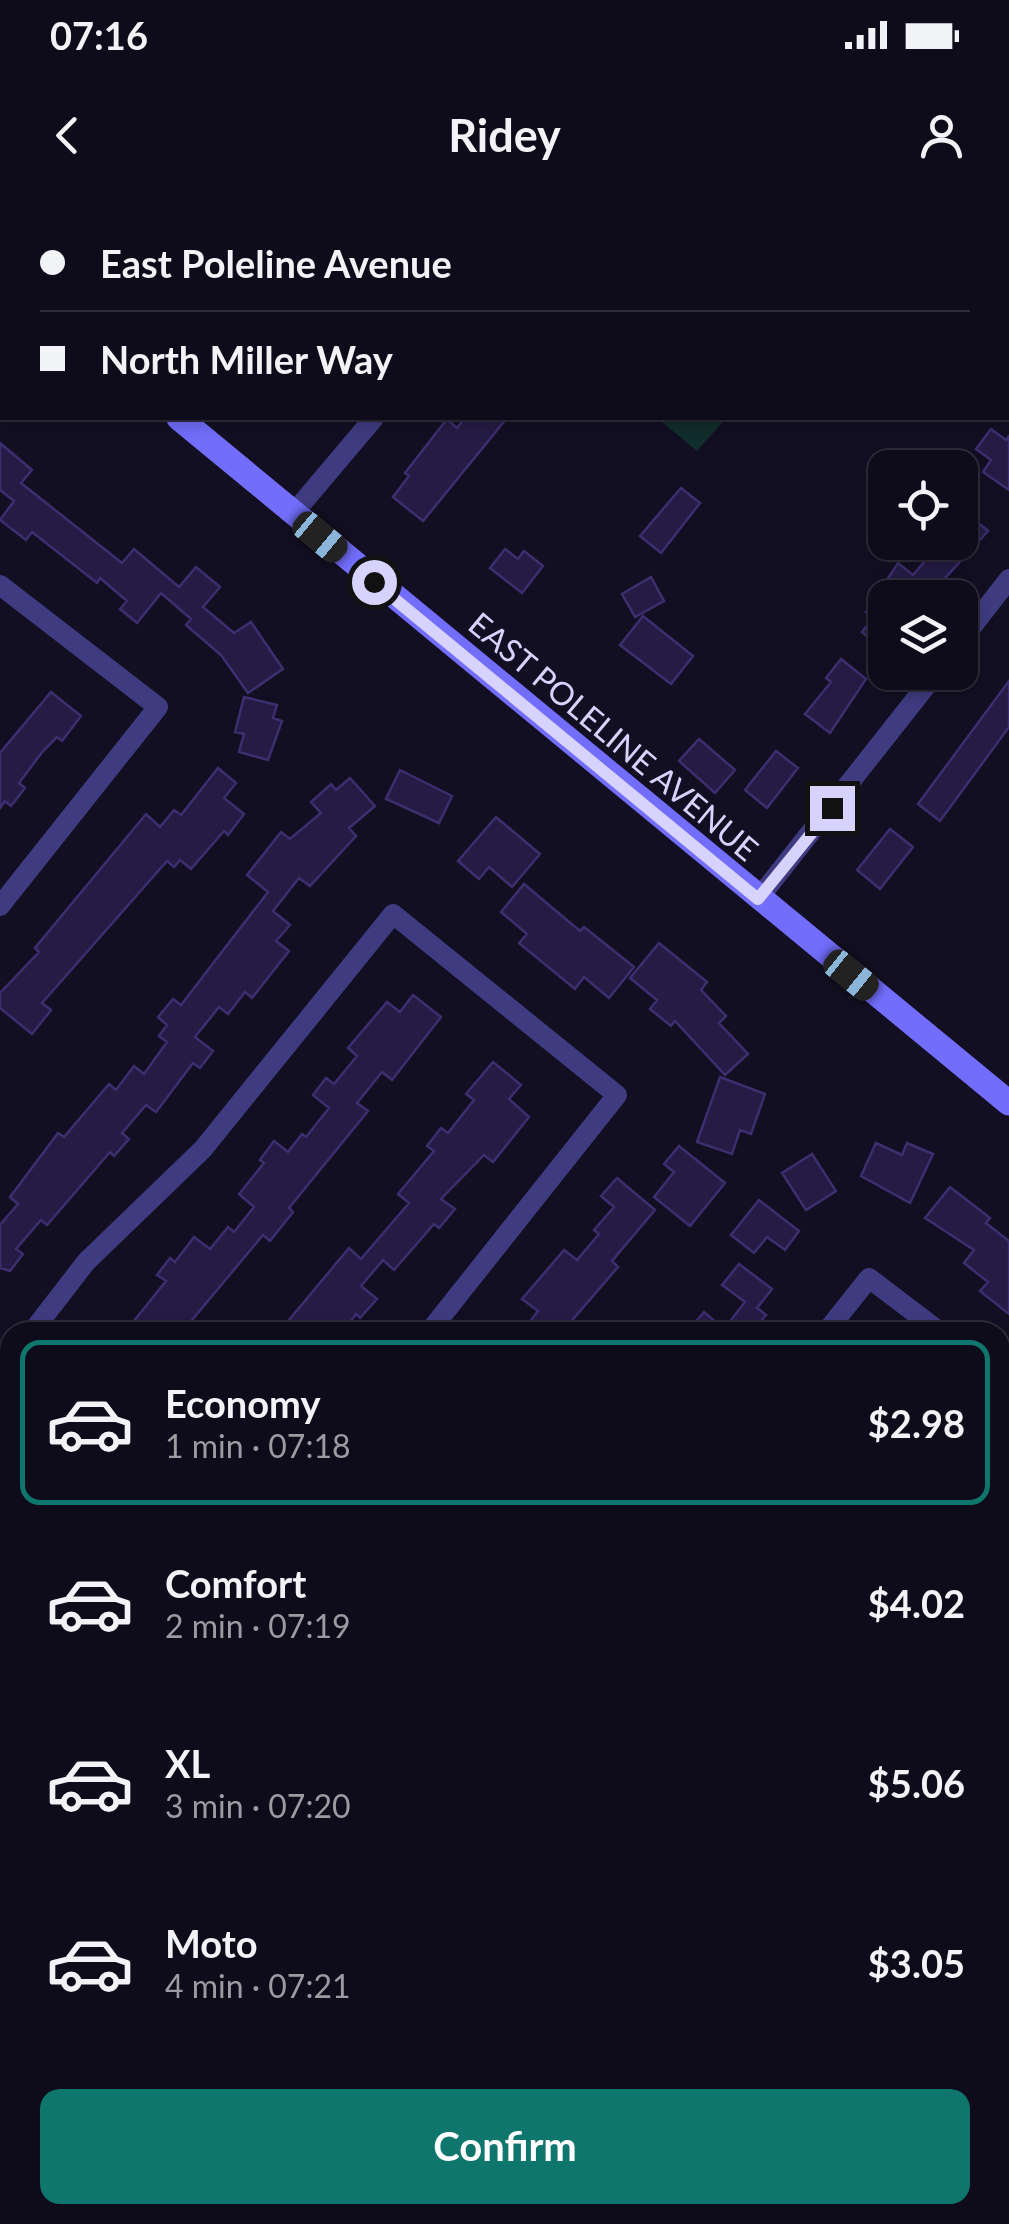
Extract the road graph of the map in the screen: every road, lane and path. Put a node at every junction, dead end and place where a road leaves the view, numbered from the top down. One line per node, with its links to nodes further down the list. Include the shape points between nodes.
1 (181, 420): 3 (main road, EAST POLELINE AVENUE)
2 (372, 420): 3 (street)
3 (293, 514): 8 (main road, EAST POLELINE AVENUE)
4 (1009, 579): 6 (street)
5 (0, 585): 9 (street, via 158,707)
6 (978, 619)
7 (922, 690): 8 (street)
8 (758, 899): 10 (main road, EAST POLELINE AVENUE)
9 (0, 906)
10 (1008, 1101)
11 (40, 1322): 12 (street, via 86,1262 203,1149 393,914 617,1095)
12 (437, 1322)
13 (834, 1322): 14 (street, via 869,1278)
14 (927, 1322)

